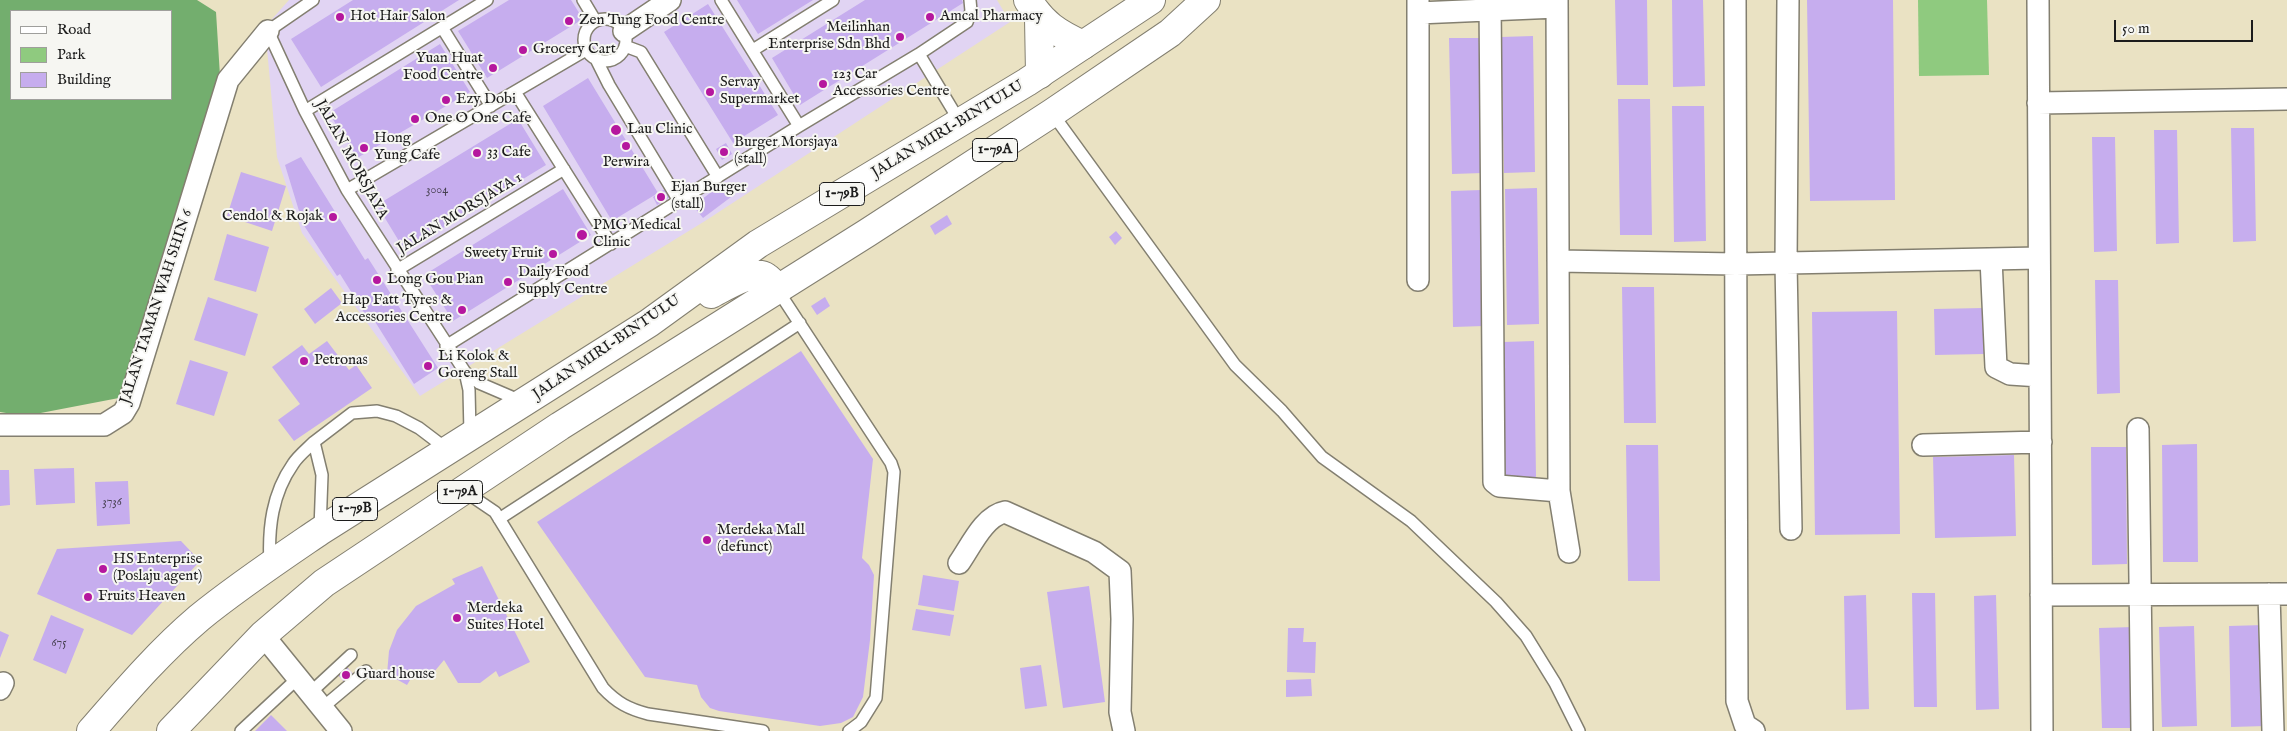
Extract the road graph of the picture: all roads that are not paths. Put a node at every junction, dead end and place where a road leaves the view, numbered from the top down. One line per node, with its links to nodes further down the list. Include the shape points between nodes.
1 (313, 0): 19 (lane)
2 (487, 0): 18 (lane)
3 (583, 0): 17 (lane)
4 (670, 0): 20 (street)
5 (721, 0): 23 (lane)
6 (833, 0): 23 (lane)
7 (970, 0): 24 (lane, via 967,22)
8 (1151, 0): 21 (main road, JALAN MIRI-BINTULU / 1-79B)
9 (1206, 0): 32 (main road, 1-79A, via 1170,33)
10 (1735, 0): 44 (street)
11 (1788, 0): 43 (street)
12 (2038, 0): 29 (street)
13 (1557, 4): 15 (street); 42 (street)
14 (1418, 6): 15 (street); 46 (street)
15 (1490, 6): 61 (street, via 1494,482 1499,486)
16 (1033, 9): 21 (main road, via 1060,34); 26 (main road)
17 (595, 20): 20 (lane, via 615,21); 22 (lane, via 584,36)
18 (442, 29): 30 (lane); 31 (lane)
19 (268, 31): 31 (lane, JALAN MORSJAYA); 54 (street, JALAN TAMAN WAH SHIN 6, via 228,80 130,403 123,414 104,425)
20 (625, 38): 25 (lane, via 617,57); 36 (lane, via 641,52)
21 (1083, 45): 26 (main road, JALAN MIRI-BINTULU / 1-79B)
22 (586, 50): 25 (lane); 27 (lane)
23 (753, 50): 34 (lane)
24 (919, 54): 33 (lane); 34 (lane)
25 (596, 59): 38 (lane)
26 (1040, 74): 33 (main road, JALAN MIRI-BINTULU / 1-79B)
27 (514, 92): 30 (lane); 35 (lane)
28 (2287, 99): 29 (street)
29 (2038, 103): 40 (street)
30 (491, 106): 37 (lane)
31 (305, 111): 37 (lane, JALAN MORSJAYA)
32 (1052, 113): 47 (main road, 1-79A); 82 (lane, via 1235,365 1322,457 1411,521 1496,602 1526,636)
33 (961, 124): 48 (main road, JALAN MIRI-BINTULU / 1-79B, via 758,244)
34 (799, 126): 36 (lane)
35 (564, 169): 39 (lane); 45 (lane, JALAN MORSJAYA 1)
36 (718, 177): 38 (lane)
37 (347, 190): 45 (lane, JALAN MORSJAYA)
38 (678, 202): 39 (lane)
39 (612, 244): 50 (lane)
40 (2039, 258): 41 (street); 52 (street)
41 (1990, 259): 43 (street); 52 (street, via 1996,367 2010,374)
42 (1558, 261): 44 (street); 61 (street)
43 (1786, 263): 44 (street); 63 (street)
44 (1736, 264): 83 (street, via 1737,700 1745,725)
45 (397, 270): 50 (lane, JALAN MORSJAYA)
46 (1418, 280)
47 (778, 289): 48 (main road, via 766,276 748,276); 49 (lane); 60 (main road, 1-79A)
48 (649, 323): 53 (main road, JALAN MIRI-BINTULU / 1-79B)
49 (800, 323): 62 (lane); 81 (lane, via 894,472 876,698 861,722)
50 (446, 346): 51 (lane, JALAN MORSJAYA)
51 (464, 372): 53 (lane, JALAN MORSJAYA, via 479,383); 58 (lane, JALAN MORSJAYA, via 469,390)
52 (2040, 376): 57 (street)
53 (525, 403): 58 (main road, JALAN MIRI-BINTULU / 1-79B)
54 (0, 425)
55 (2138, 429): 70 (street)
56 (314, 442): 58 (lane, via 352,413 377,411); 64 (lane, via 322,475); 67 (lane, via 293,463 271,513)
57 (2041, 442): 59 (street); 69 (street)
58 (459, 444): 64 (main road, JALAN MIRI-BINTULU / 1-79B)
59 (1923, 445)
60 (463, 490): 62 (lane, via 490,508); 71 (main road, 1-79A, via 324,583)
61 (1559, 491): 65 (street)
62 (499, 519): 80 (lane, via 603,688 615,701 631,710 648,714)
63 (1791, 528)
64 (320, 531): 67 (main road, JALAN MIRI-BINTULU / 1-79B)
65 (1569, 552)
66 (959, 563): 75 (street, via 990,519 1005,512 1094,552 1120,570)
67 (270, 565): 77 (main road, JALAN MIRI-BINTULU / 1-79B, via 193,624 146,668)
68 (2278, 594): 70 (street); 86 (street)
69 (2041, 595): 70 (street); 84 (street)
70 (2140, 595): 85 (street)
71 (263, 635): 74 (street); 78 (main road, 1-79A)
72 (350, 655): 74 (lane)
73 (366, 671): 74 (lane)
74 (310, 693): 76 (street); 79 (lane)
75 (1121, 725)
76 (338, 730)
77 (91, 731)
78 (171, 731)
79 (240, 731)
80 (763, 731)
81 (849, 731)
82 (1579, 731)
83 (1754, 731)
84 (2042, 731)
85 (2142, 731)
86 (2273, 731)

